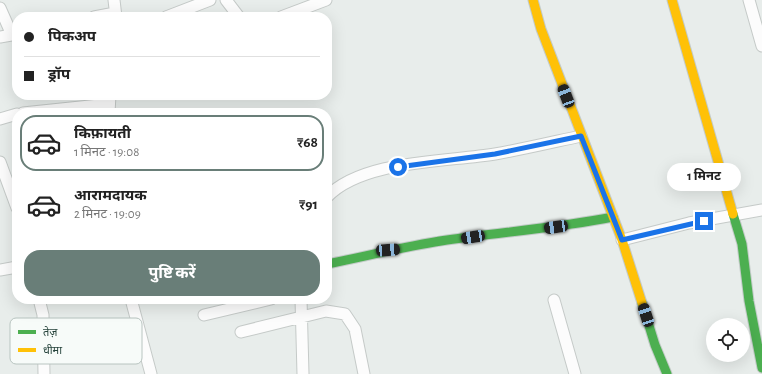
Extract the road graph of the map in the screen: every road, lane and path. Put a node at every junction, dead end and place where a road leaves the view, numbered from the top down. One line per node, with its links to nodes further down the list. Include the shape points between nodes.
1 (114, 0): 9 (street)
2 (210, 0): 10 (street)
3 (226, 0): 11 (street)
4 (326, 0): 12 (street)
5 (533, 0): 21 (street)
6 (672, 0): 26 (street)
7 (749, 0): 16 (street)
8 (0, 8): 13 (street)
9 (116, 12)
10 (179, 12)
11 (235, 12)
12 (294, 12)
13 (12, 29)
14 (12, 35): 15 (street)
15 (0, 37)
16 (762, 46)
17 (109, 104): 18 (street)
18 (71, 108)
19 (12, 115): 20 (street)
20 (0, 119)
21 (581, 136): 23 (street, via 495,154 375,171 354,177); 27 (street)
22 (0, 162): 24 (street)
23 (332, 192)
24 (12, 194)
25 (762, 210): 26 (street)
26 (734, 215): 28 (street); 44 (street, via 742,244 749,301)
27 (613, 217): 28 (street); 29 (street, via 568,226 388,250)
28 (622, 240): 50 (street)
29 (332, 263)
30 (12, 268): 31 (street)
31 (0, 270)
32 (554, 300): 49 (street)
33 (40, 304): 39 (street)
34 (132, 304): 40 (street)
35 (250, 304): 37 (street)
36 (301, 304): 38 (street)
37 (204, 315)
38 (300, 317): 41 (street); 47 (street); 48 (street, via 326,311 345,314 355,329)
39 (42, 318)
40 (136, 318)
41 (241, 332)
42 (142, 340): 46 (street)
43 (44, 364): 45 (street)
44 (762, 368)
45 (44, 374)
46 (151, 374)
47 (303, 374)
48 (364, 374)
49 (575, 374)
50 (667, 374)

